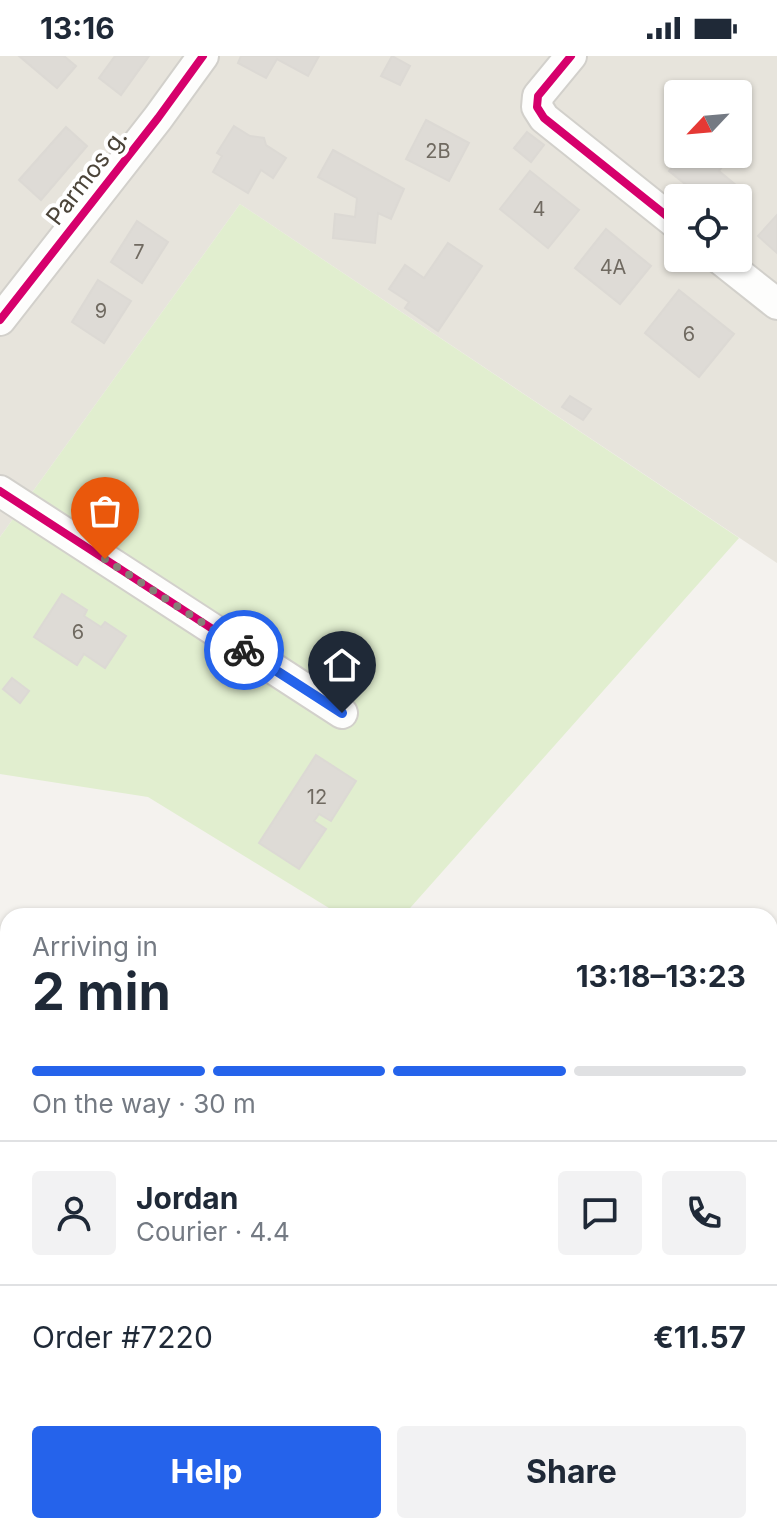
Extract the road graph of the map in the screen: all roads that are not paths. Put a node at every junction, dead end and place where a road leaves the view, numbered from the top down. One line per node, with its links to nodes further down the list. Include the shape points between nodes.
1 (203, 56): 6 (street, Parmos g.)
2 (571, 56): 3 (street, via 538,96 537,107)
3 (664, 214)
4 (737, 272): 5 (street)
5 (777, 304)
6 (0, 320)
7 (0, 491): 8 (street)
8 (342, 713)

